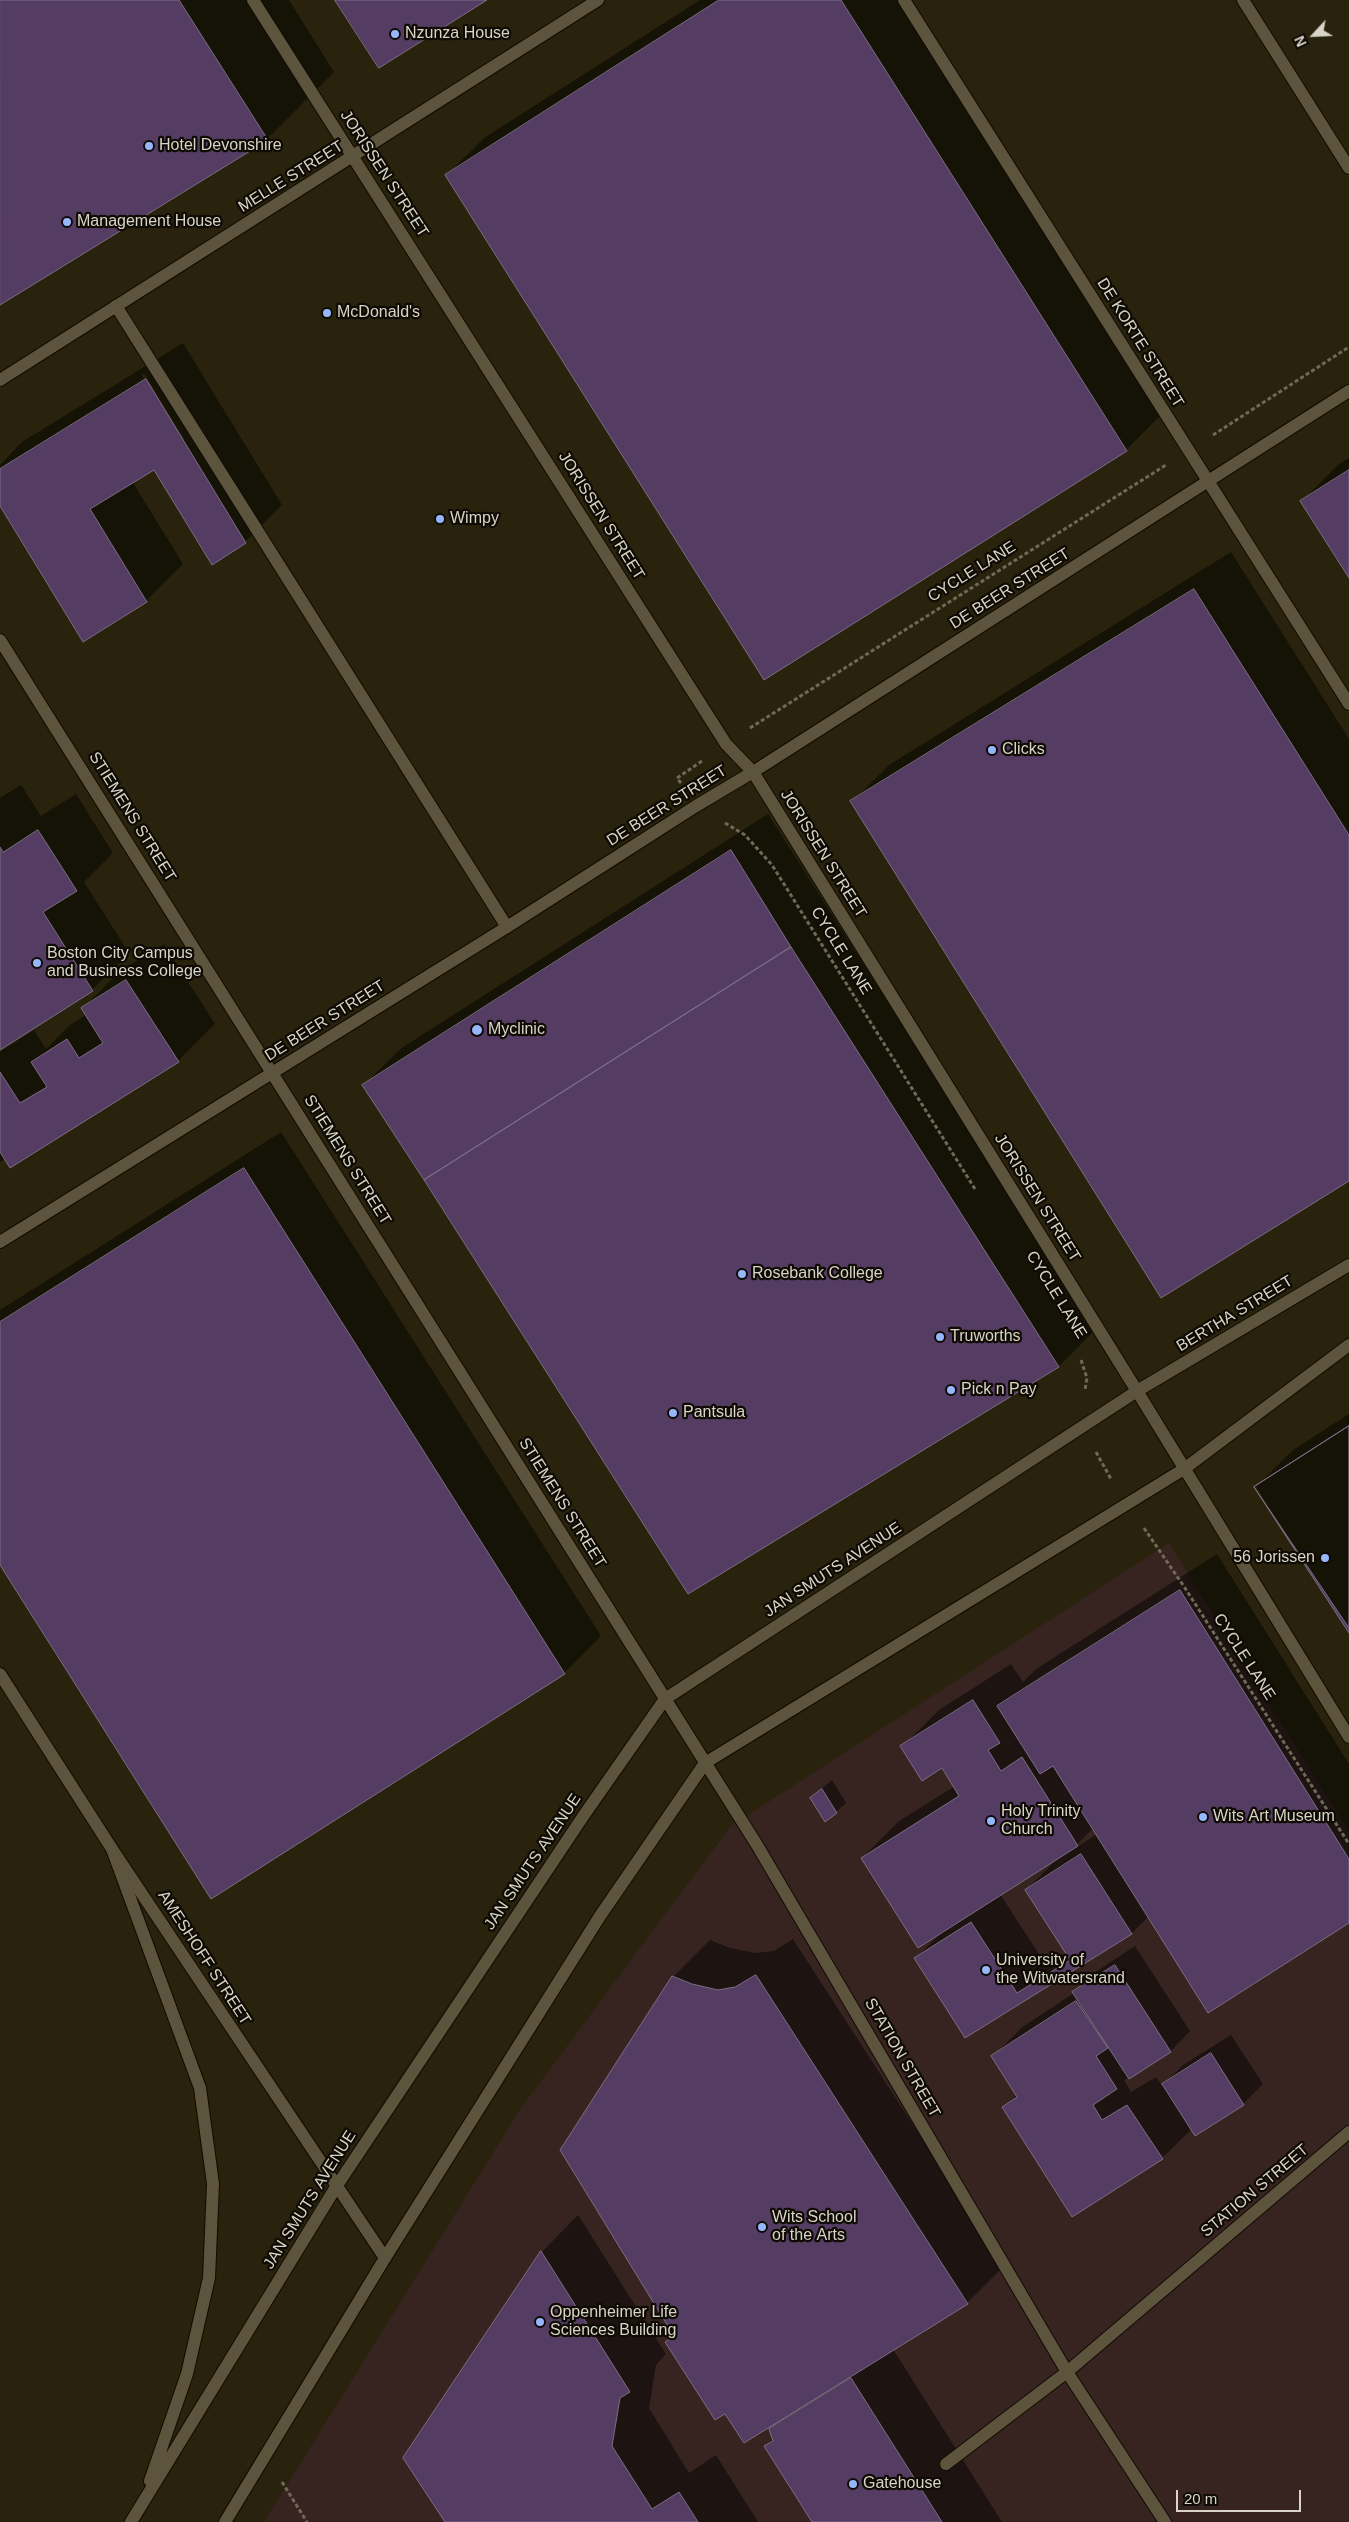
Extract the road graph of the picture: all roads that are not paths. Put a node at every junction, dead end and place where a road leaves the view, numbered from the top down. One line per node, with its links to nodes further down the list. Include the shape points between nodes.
1 (253, 0): 5 (main road, JORISSEN STREET)
2 (598, 0): 5 (main road, MELLE STREET)
3 (904, 0): 10 (main road, DE KORTE STREET)
4 (1244, 0): 6 (main road)
5 (354, 156): 7 (main road, MELLE STREET); 13 (main road, JORISSEN STREET, via 726,744)
6 (1349, 168)
7 (116, 306): 8 (main road, MELLE STREET); 14 (main road)
8 (0, 380)
9 (1349, 392): 10 (main road, DE BEER STREET)
10 (1208, 482): 12 (main road, DE KORTE STREET); 13 (main road, DE BEER STREET)
11 (0, 640): 15 (main road, STIEMENS STREET)
12 (1349, 704)
13 (753, 772): 14 (main road, DE BEER STREET); 19 (main road, JORISSEN STREET)
14 (507, 927): 15 (main road, DE BEER STREET)
15 (273, 1072): 16 (main road, DE BEER STREET); 22 (main road, STIEMENS STREET)
16 (0, 1242)
17 (1349, 1265): 19 (main road, BERTHA STREET)
18 (1349, 1345): 20 (main road)
19 (1137, 1391): 20 (main road, JORISSEN STREET); 22 (main road, JAN SMUTS AVENUE)
20 (1184, 1469): 23 (main road, JORISSEN STREET); 24 (main road)
21 (0, 1674): 25 (main road, AMESHOFF STREET)
22 (665, 1699): 24 (main road, STIEMENS STREET); 27 (main road, JAN SMUTS AVENUE)
23 (1349, 1737)
24 (705, 1762): 28 (main road, via 600,1916); 29 (main road, STATION STREET)
25 (112, 1849): 27 (main road, AMESHOFF STREET); 31 (main road, via 200,2088 214,2184 209,2278 187,2374)
26 (1349, 2132): 29 (main road, STATION STREET)
27 (336, 2187): 28 (main road, AMESHOFF STREET); 31 (main road, JAN SMUTS AVENUE)
28 (385, 2258): 33 (main road)
29 (1067, 2372): 30 (main road, STATION STREET); 34 (main road, STATION STREET)
30 (946, 2464)
31 (142, 2505): 32 (main road, JAN SMUTS AVENUE)
32 (130, 2522)
33 (225, 2522)
34 (1165, 2522)

